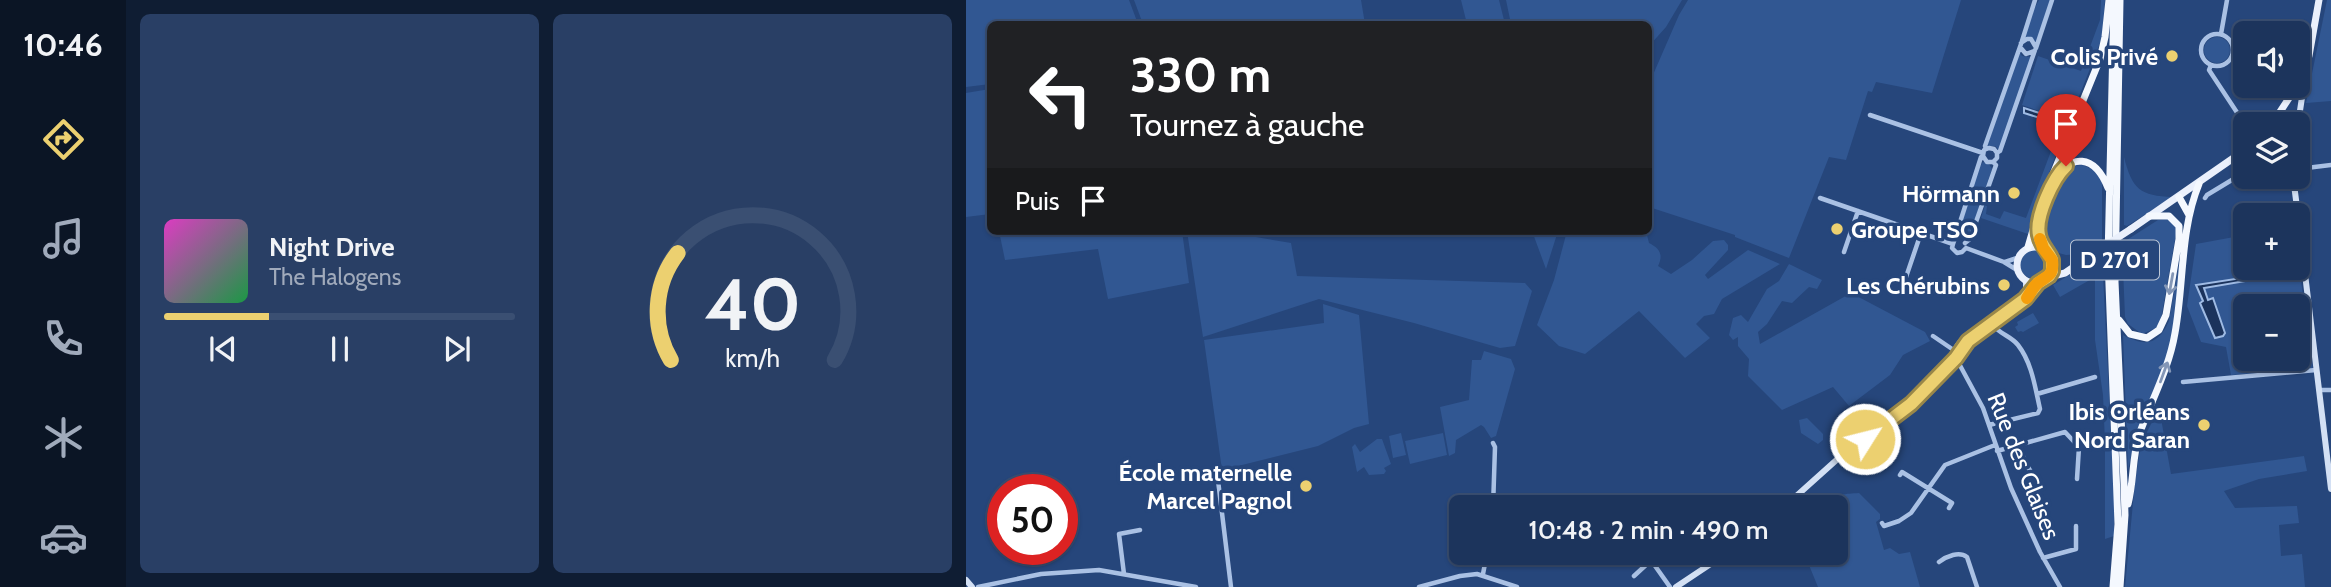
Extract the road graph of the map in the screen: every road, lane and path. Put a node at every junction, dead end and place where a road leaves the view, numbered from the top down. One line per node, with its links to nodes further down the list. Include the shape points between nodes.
1 (2035, 0): 7 (street)
2 (2052, 0): 9 (street)
3 (2227, 0): 6 (street)
4 (2319, 0): 8 (main road)
5 (2117, 1): 21 (highway, D 2701); 31 (highway); 45 (highway, D 2701)
6 (2221, 34): 10 (street, via 2207,37 2202,46 2202,56); 10 (street, via 2231,42 2232,56 2226,64)
7 (2022, 43): 9 (street, via 2031,39); 9 (street, via 2021,51 2026,54); 13 (street)
8 (2310, 46)
9 (2035, 49): 14 (street)
10 (2210, 67): 11 (street)
11 (2237, 112)
12 (1870, 116): 13 (street)
13 (1984, 153): 14 (street, via 1994,149); 16 (street, via 1987,162); 29 (street)
14 (1997, 153): 16 (street)
15 (2233, 159): 20 (main road)
16 (1993, 162): 30 (street, via 1996,165)
17 (2331, 164): 18 (street)
18 (2310, 167)
19 (2233, 180): 24 (street)
20 (2199, 184): 22 (main road); 26 (highway)
21 (2109, 192): 32 (highway, via 2096,166 2083,161 2066,166 2051,187 2040,216); 93 (highway, D 2701, via 2118,524)
22 (2179, 197): 26 (highway); 27 (main road)
23 (1821, 198): 25 (street)
24 (2205, 198)
25 (1858, 211): 28 (street); 33 (street)
26 (2189, 215): 68 (highway, one-way to 26, via 2139,436 2175,334)
27 (2150, 216): 38 (main road, bridge); 45 (highway, one-way to 45, via 2169,216 2179,226 2166,315 2159,330 2141,338 2127,332)
28 (1921, 233): 29 (street); 41 (street)
29 (1954, 242): 30 (street, via 1961,239); 30 (street, via 1957,253)
30 (1966, 245): 35 (street)
31 (2028, 247): 32 (main road); 34 (main road)
32 (2043, 248): 36 (main road)
33 (1844, 252)
34 (2017, 258): 35 (street); 37 (main road)
35 (2004, 262): 37 (street)
36 (2053, 265): 38 (main road); 39 (main road)
37 (2017, 270): 42 (main road)
38 (2070, 270): 39 (main road)
39 (2049, 276): 43 (main road)
40 (2305, 280): 49 (main road)
41 (1905, 281)
42 (2026, 281): 43 (main road); 44 (main road)
43 (2038, 283): 44 (main road)
44 (2025, 299): 46 (main road)
45 (2117, 316): 68 (highway, D 2701)
46 (1992, 323): 48 (main road, via 1962,340); 54 (street, via 2017,343 2033,373)
47 (1933, 336): 48 (street)
48 (1955, 356): 55 (street, Rue des Glaises); 66 (main road, via 1911,404)
49 (2316, 370): 51 (street); 52 (main road)
50 (2095, 377): 54 (street)
51 (2183, 382)
52 (2318, 390): 53 (street); 64 (main road)
53 (2331, 390)
54 (2037, 394): 55 (street, via 2038,412)
55 (1989, 425): 58 (street, Rue des Glaises)
56 (1493, 443): 65 (street)
57 (2019, 444): 58 (street); 60 (street); 62 (street, via 2065,432 2079,447)
58 (1996, 448): 63 (street, via 1949,461); 72 (street, Rue des Glaises)
59 (1217, 472): 86 (street)
60 (2032, 472)
61 (1900, 475): 63 (street, via 1902,472)
62 (2077, 479)
63 (1928, 488): 67 (street, via 1952,503); 69 (street, via 1905,518)
64 (2331, 489)
65 (1493, 495)
66 (1797, 495)
67 (1949, 508)
68 (2125, 515): 94 (highway, D 2701)
69 (1882, 523)
70 (2076, 526): 72 (street, via 2076,549)
71 (1140, 530): 78 (street, via 1119,534)
72 (2043, 558): 92 (street, Rue des Glaises)
73 (1939, 562): 91 (street, via 1964,554)
74 (1485, 565): 79 (street)
75 (1647, 565): 80 (street)
76 (1655, 565): 89 (street)
77 (1709, 565): 90 (main road)
78 (1124, 574): 84 (street, via 1099,570 1053,573); 85 (street)
79 (1483, 574): 82 (street); 88 (street)
80 (1634, 576)
81 (966, 580): 83 (main road)
82 (1426, 586): 87 (street)
83 (972, 587)
84 (978, 587)
85 (1193, 587)
86 (1231, 587)
87 (1419, 587)
88 (1517, 587)
89 (1670, 587)
90 (1676, 587)
91 (1978, 587)
92 (2060, 587)
93 (2113, 587)
94 (2120, 587)

